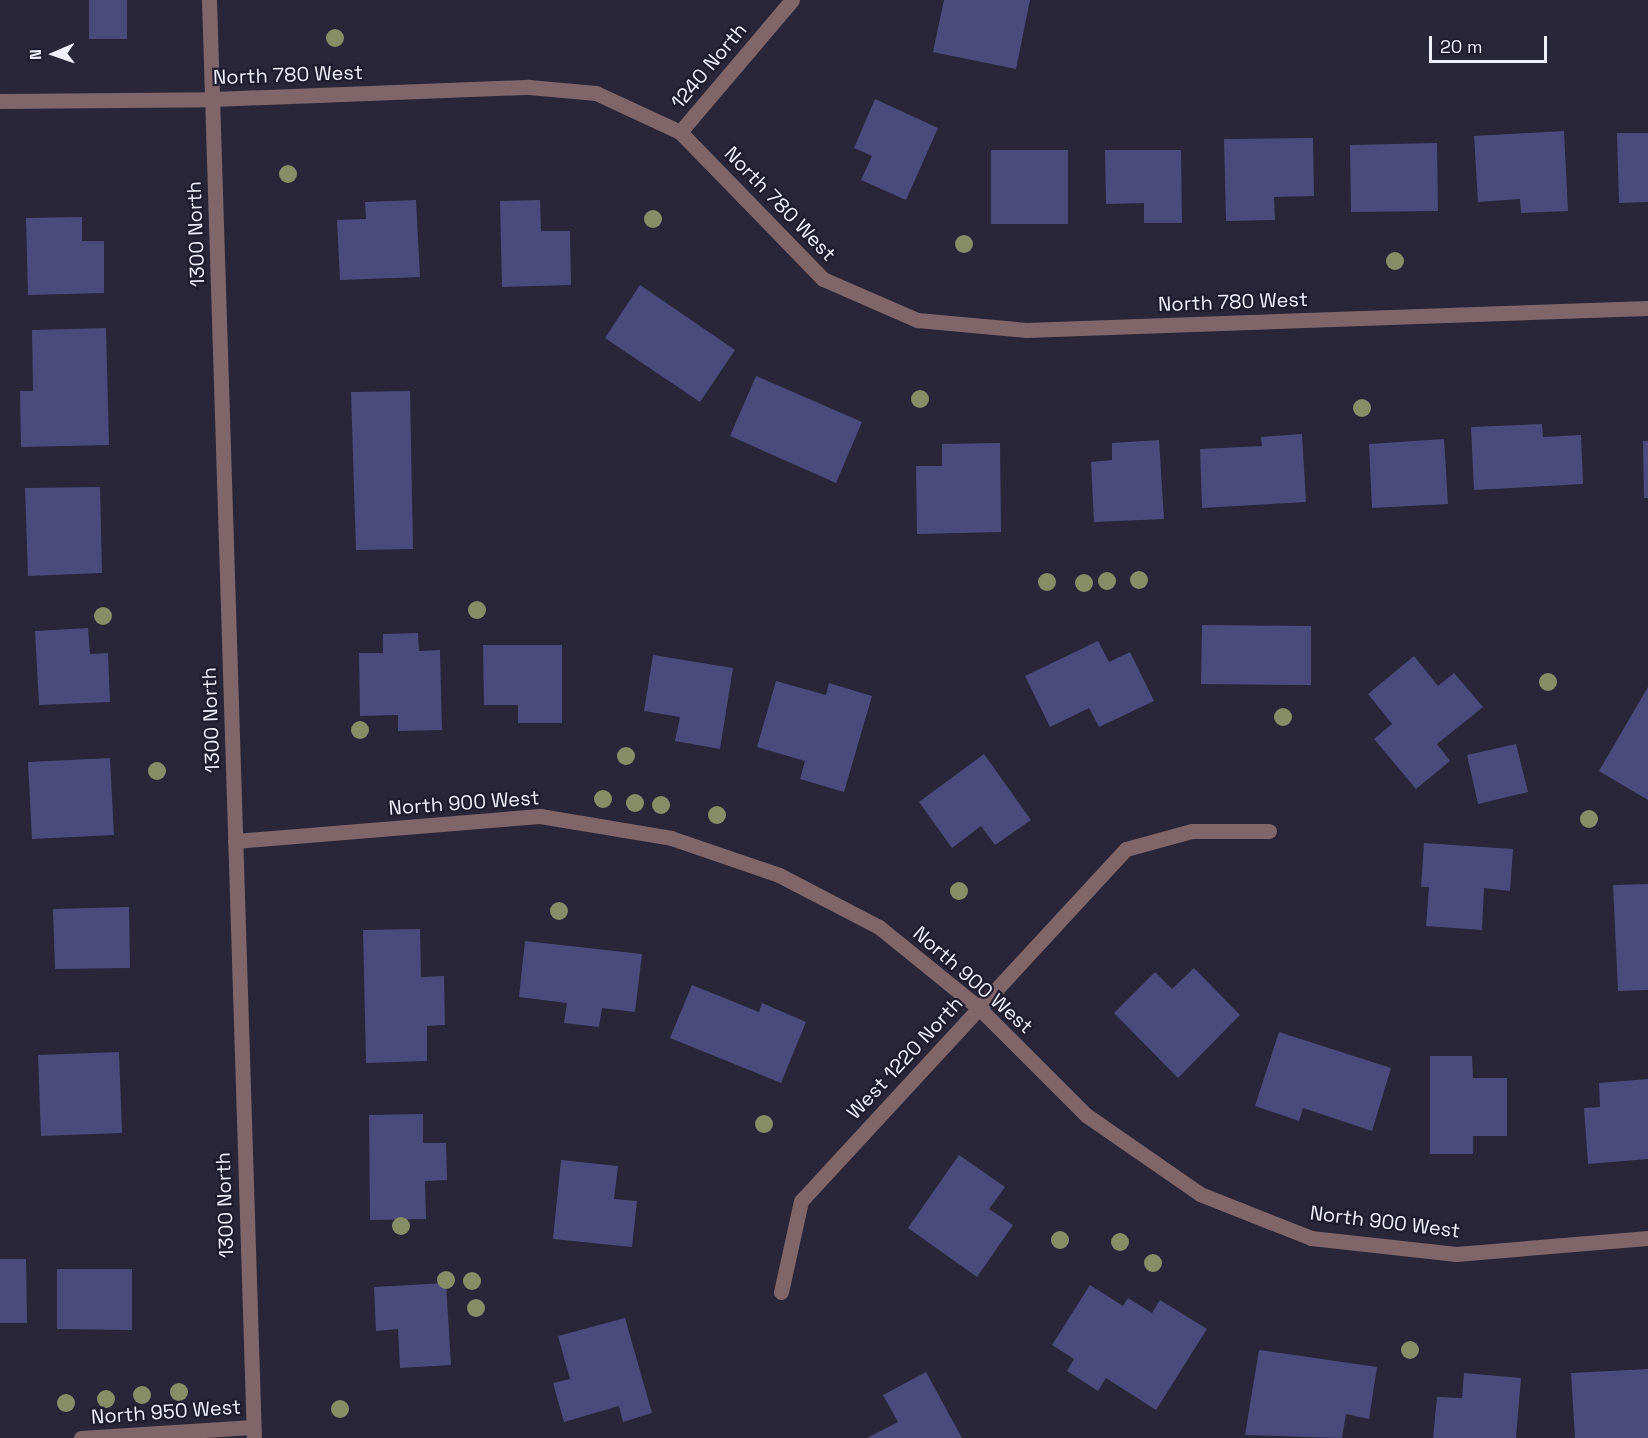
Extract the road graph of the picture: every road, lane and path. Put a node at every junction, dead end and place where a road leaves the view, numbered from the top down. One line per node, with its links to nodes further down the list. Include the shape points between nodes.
1 (208, 0): 3 (street, 1300 North)
2 (792, 0): 5 (street, 1240 North)
3 (213, 99): 4 (street, North 780 West); 5 (street, North 780 West, via 529,87 596,93); 8 (street, 1300 North)
4 (0, 101)
5 (680, 132): 6 (street, North 780 West, via 823,279 917,320 1026,330)
6 (1648, 308)
7 (1269, 831): 9 (street, West 1220 North, via 1192,831 1126,849)
8 (235, 841): 9 (street, North 900 West, via 540,816 671,838 779,875 879,927); 12 (street, 1300 North)
9 (979, 1008): 10 (street, North 900 West, via 1086,1115 1200,1194 1311,1238 1456,1254); 11 (street, West 1220 North, via 801,1201)
10 (1648, 1238)
11 (781, 1292)
12 (253, 1433): 13 (street, North 950 West)
13 (81, 1438)

